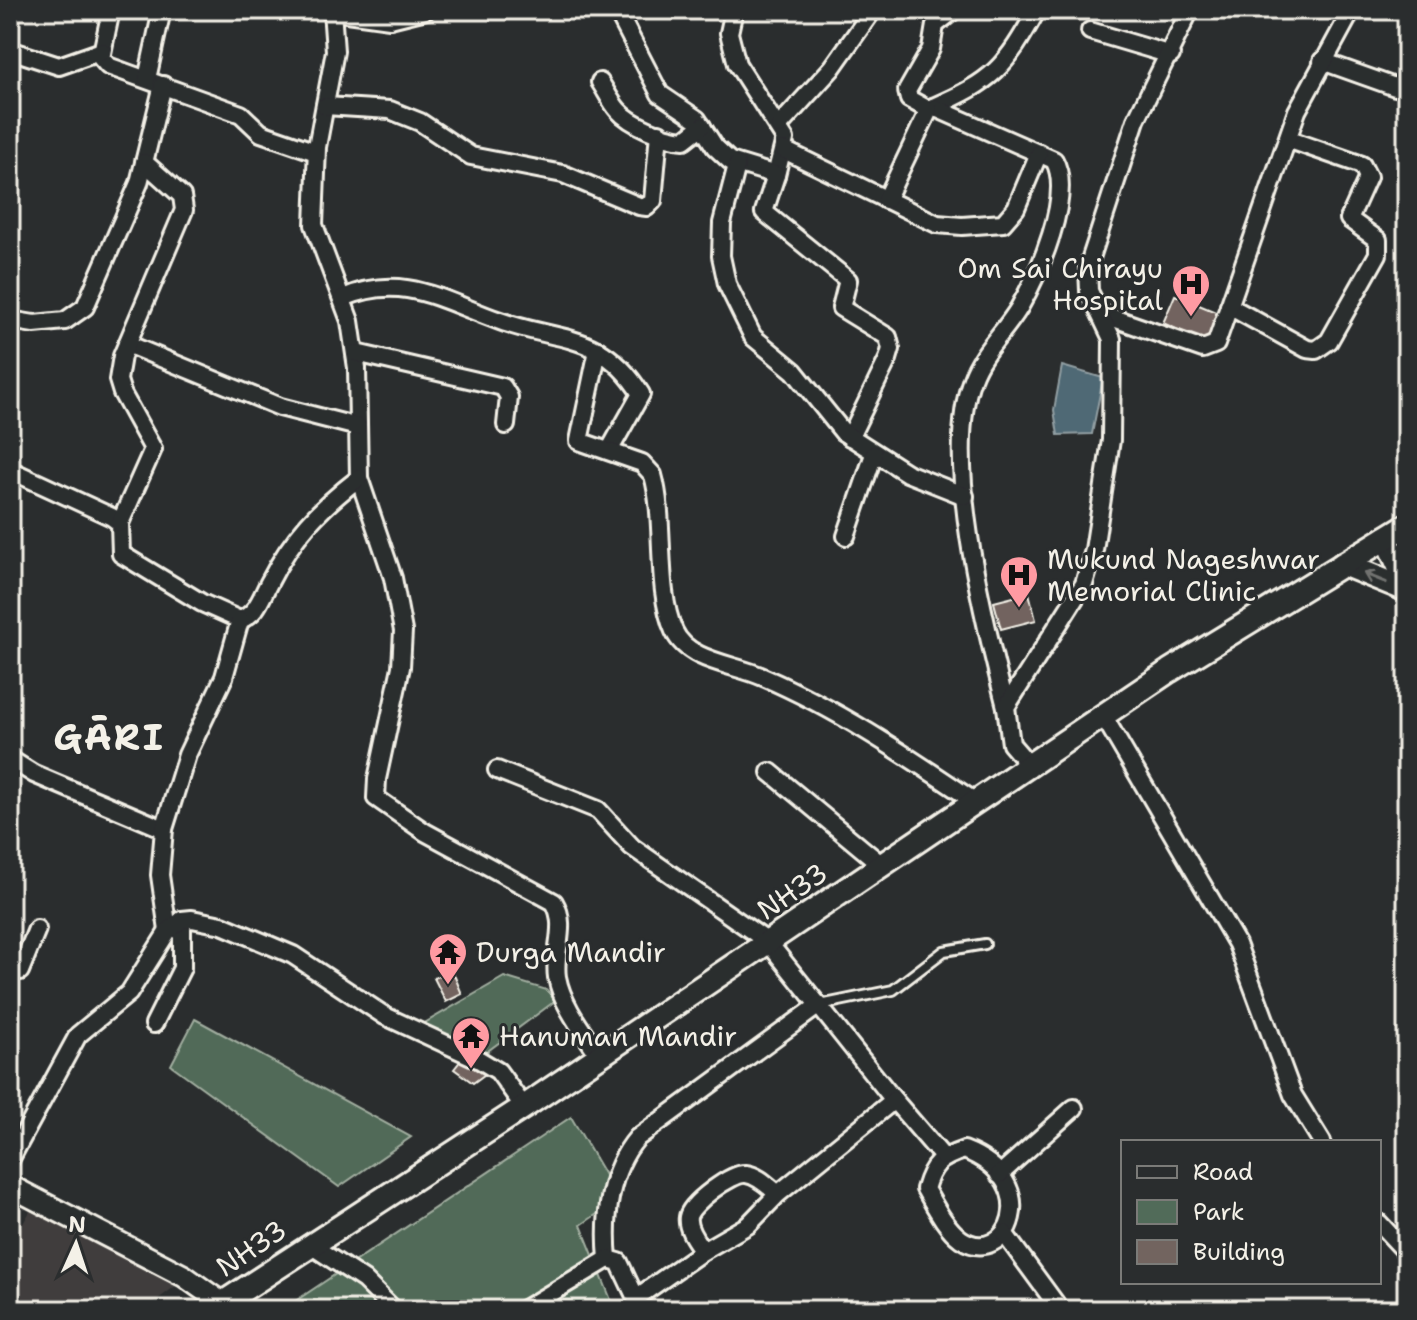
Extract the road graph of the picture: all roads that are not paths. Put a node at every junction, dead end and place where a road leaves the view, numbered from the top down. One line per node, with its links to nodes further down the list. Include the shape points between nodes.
1 (111, 10): 15 (street)
2 (153, 10): 3 (street)
3 (162, 10): 18 (street)
4 (426, 10): 11 (street, via 390,19)
5 (734, 10): 24 (street, via 729,33 737,64)
6 (873, 10): 24 (street, via 826,75)
7 (954, 10): 22 (street, via 935,25 931,49 907,91 909,99)
8 (1037, 10): 22 (street, via 992,76)
9 (1190, 10): 16 (street)
10 (1352, 10): 17 (street)
11 (332, 11): 21 (street, via 335,51)
12 (617, 11): 23 (street, via 653,85)
13 (1090, 31): 16 (street)
14 (10, 50): 15 (street, via 59,66)
15 (102, 51): 18 (street, via 108,66)
16 (1171, 55): 36 (street, via 1136,120 1091,255 1089,291)
17 (1322, 61): 20 (street); 26 (street, via 1297,111)
18 (155, 82): 28 (street, via 241,114 261,133); 30 (street)
19 (600, 82): 25 (street, via 618,110)
20 (1395, 87)
21 (325, 106): 25 (street, via 390,110 420,122 471,156 563,174 647,207 653,201); 28 (street)
22 (931, 109): 29 (street); 33 (street)
23 (702, 126): 25 (street, via 684,140); 31 (street, via 715,147)
24 (779, 126): 27 (street)
25 (659, 133)
26 (1290, 140): 35 (street); 35 (street, via 1367,171 1349,219 1378,240 1378,254 1329,341 1316,350)
27 (784, 150): 32 (street); 33 (street)
28 (316, 152): 34 (street, via 314,225)
29 (1039, 153): 33 (street, via 1016,208 1003,223 946,226); 48 (street, via 1054,160 1059,170 1060,202 1023,299 972,379 963,418)
30 (144, 162): 37 (street, via 85,307 65,321); 38 (street, via 182,196 184,210)
31 (737, 165): 32 (street); 43 (street, via 720,238 723,273 734,301 761,347 794,371)
32 (776, 175): 43 (street, via 764,212 845,276 850,285 841,308 891,343)
33 (886, 200)
34 (343, 298): 39 (street, via 381,286 408,289); 40 (street)
35 (1229, 306): 36 (street, via 1216,344 1203,349)
36 (1102, 314): 56 (street, via 1112,339 1114,386 1094,550 1078,598)
37 (10, 320)
38 (127, 344): 42 (street, via 280,407); 49 (street, via 118,380 153,449)
39 (598, 350): 44 (street, via 579,441); 44 (street, via 641,394)
40 (356, 353): 41 (street, via 503,387 509,397); 42 (street)
41 (506, 425)
42 (358, 427): 47 (street)
43 (850, 437): 45 (street)
44 (609, 451): 62 (street, via 642,463 653,475 669,617 679,639 696,654 757,674 839,712)
45 (874, 454): 48 (street, via 922,481); 51 (street)
46 (10, 470): 49 (street)
47 (359, 478): 55 (street, via 313,515 280,561 257,609); 73 (street, via 393,578 403,631 376,798 425,832 554,902 561,920 556,958 560,989)
48 (965, 496): 56 (street)
49 (120, 523): 55 (street, via 121,554)
50 (1407, 525): 52 (main road, NH33)
51 (846, 536)
52 (1386, 538): 53 (main road, NH33); 54 (main road)
53 (1343, 564): 54 (main road, one-way to 53); 57 (main road, NH33, via 1204,648)
54 (1407, 587)
55 (240, 620): 63 (street, via 224,677 187,755)
56 (1006, 707): 59 (street, via 1011,744)
57 (1104, 717): 59 (main road, NH33); 77 (street, via 1232,934 1293,1095)
58 (10, 759): 63 (street)
59 (1030, 766): 62 (main road, NH33)
60 (497, 770): 68 (street, via 598,810 632,847)
61 (770, 772): 64 (street)
62 (977, 803): 64 (main road, NH33)
63 (164, 829): 67 (street, via 160,875)
64 (883, 866): 68 (main road, NH33)
65 (182, 920): 67 (street); 72 (street, via 182,968); 75 (street, via 222,925 293,955 385,1016 498,1071)
66 (37, 929): 70 (street, via 20,971)
67 (168, 931): 79 (street, via 129,993 78,1035)
68 (768, 942): 71 (street); 73 (main road, NH33)
69 (985, 944): 71 (lane, via 944,951 893,990)
70 (10, 970)
71 (819, 1005): 74 (street); 88 (street, via 631,1144 607,1209)
72 (154, 1024)
73 (599, 1055): 75 (main road, NH33)
74 (894, 1100): 78 (street); 82 (street)
75 (524, 1107): 85 (main road, NH33)
76 (1074, 1108): 80 (street)
77 (1321, 1140)
78 (943, 1157): 80 (street, via 964,1150 982,1157); 84 (street, via 930,1169 925,1189 940,1216 961,1239 976,1244)
79 (10, 1160)
80 (999, 1175): 84 (street, via 1014,1197 1014,1213)
81 (10, 1186): 90 (street, via 184,1276)
82 (778, 1194): 86 (street, via 748,1225); 86 (street, via 746,1174 713,1190 688,1218)
83 (1381, 1225): 87 (street)
84 (1004, 1233): 93 (street, via 1056,1304)
85 (309, 1244): 90 (main road, NH33); 91 (street, via 364,1280)
86 (703, 1251): 89 (street)
87 (1407, 1253)
88 (608, 1259): 89 (street, via 619,1262); 92 (street)
89 (639, 1304)
90 (220, 1308)
91 (394, 1310)
92 (523, 1310)
93 (1054, 1310)

